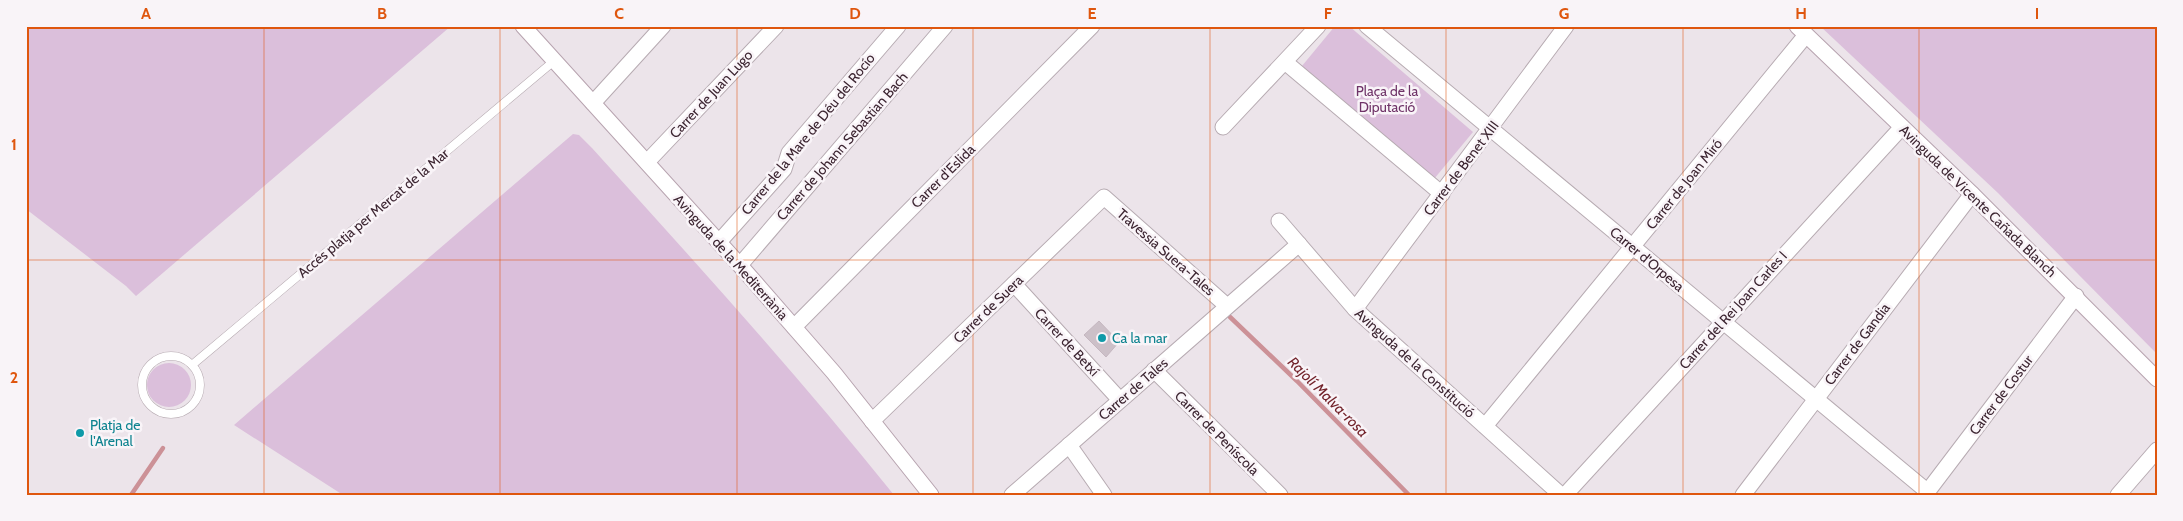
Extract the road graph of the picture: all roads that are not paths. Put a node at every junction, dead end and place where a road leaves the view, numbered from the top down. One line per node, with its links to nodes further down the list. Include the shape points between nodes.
1 (523, 26): 11 (street, Avinguda de la Mediterrània)
2 (663, 26): 13 (street)
3 (776, 26): 17 (street, Carrer de Juan Lugo)
4 (898, 26): 22 (street, Carrer de la Mare de Déu del Rocío, via 790,153 784,169)
5 (945, 26): 25 (street, Carrer de Johann Sebastian Bach)
6 (1092, 26): 31 (street, Carrer d'Eslida)
7 (1318, 26): 12 (street)
8 (1366, 26): 16 (street, Carrer d'Orpesa)
9 (1566, 26): 16 (street, Carrer de Benet XIII)
10 (1801, 31): 15 (street, Avinguda de Vicente Cañada Blanch); 24 (street, Carrer de Joan Miró)
11 (554, 60): 13 (street, Avinguda de la Mediterrània); 32 (lane, Accés platja per Mercat de la Mar)
12 (1285, 62): 14 (street); 18 (street)
13 (592, 103): 17 (street, Avinguda de la Mediterrània)
14 (1223, 127)
15 (1902, 127): 19 (street, Avinguda de Vicente Cañada Blanch); 30 (street, Carrer del Rei Joan Carles I)
16 (1491, 129): 18 (street, Carrer de Benet XIII); 24 (street, Carrer d'Orpesa)
17 (647, 162): 22 (street, Avinguda de la Mediterrània)
18 (1442, 194): 29 (street, Carrer de Benet XIII)
19 (1972, 194): 27 (street, Avinguda de Vicente Cañada Blanch); 35 (street, Carrer de Gandia)
20 (1104, 197): 26 (street, Carrer de Suera); 28 (street, Travessia Suera-Tales)
21 (1279, 221): 23 (street, Avinguda de la Constitució)
22 (719, 242): 25 (street, Avinguda de la Mediterrània)
23 (1299, 244): 28 (street, Carrer de Tales); 29 (street, Avinguda de la Constitució)
24 (1633, 247): 30 (street, Carrer d'Orpesa); 38 (street, Carrer de Joan Miró)
25 (740, 265): 31 (street, Avinguda de la Mediterrània)
26 (1014, 284): 36 (street, Carrer de Betxí); 37 (street, Carrer de Suera)
27 (2076, 296): 34 (street, Avinguda de Vicente Cañada Blanch); 41 (street, Carrer de Costur)
28 (1228, 306): 33 (street, Carrer de Tales)
29 (1355, 309): 38 (street, Avinguda de la Constitució)
30 (1723, 321): 35 (street, Carrer d'Orpesa); 46 (street, Carrer del Rei Joan Carles I)
31 (794, 327): 37 (street, Avinguda de la Mediterrània)
32 (192, 365): 32 (lane, via 183,358 171,356 150,364 143,374 142,386 144,397 151,406 171,414 191,406 200,386)
33 (1154, 370): 36 (street, Carrer de Tales); 45 (street, Carrer de Peníscola)
34 (2157, 379)
35 (1816, 399): 41 (street, Carrer d'Orpesa); 47 (street, Carrer de Gandia)
36 (1120, 400): 39 (street, Carrer de Tales)
37 (872, 421): 42 (street, Avinguda de la Mediterrània)
38 (1485, 426): 46 (street, Avinguda de la Constitució)
39 (1069, 445): 43 (street, Carrer de Tales); 44 (street)
40 (2157, 450): 48 (street)
41 (1927, 493)
42 (931, 495)
43 (1012, 495)
44 (1104, 495)
45 (1280, 495)
46 (1563, 495)
47 (1743, 495)
48 (2118, 495)

